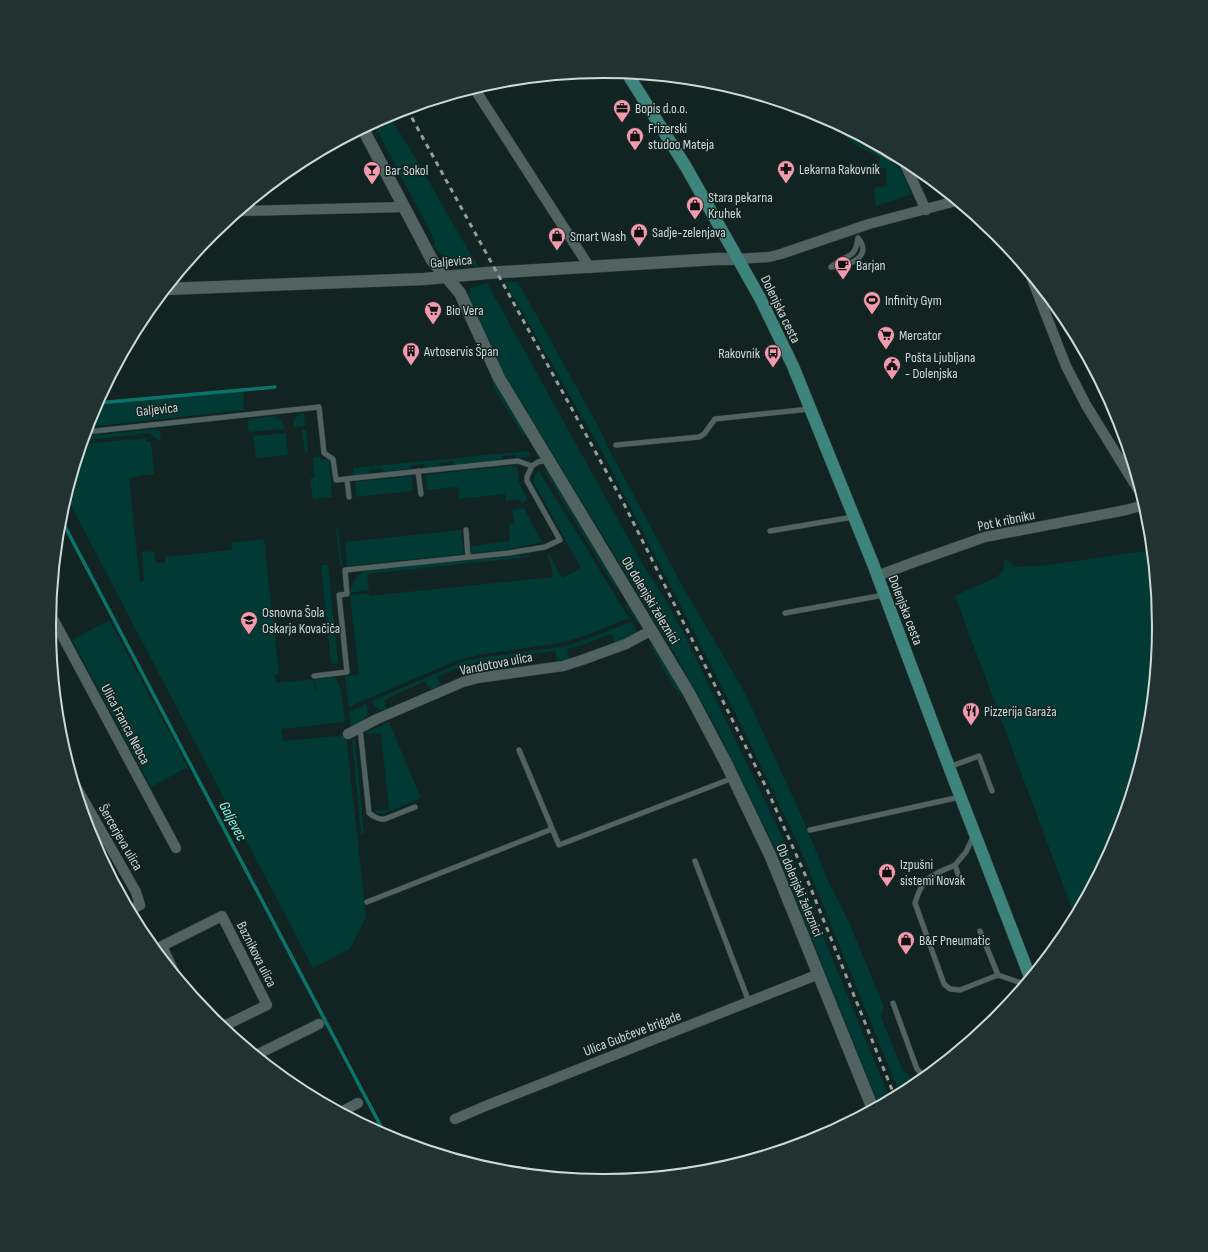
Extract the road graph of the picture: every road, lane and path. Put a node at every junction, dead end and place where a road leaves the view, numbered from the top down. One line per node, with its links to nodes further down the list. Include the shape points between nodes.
1 (631, 79): 10 (main road, Dolenjska cesta, via 686,167)
2 (478, 93): 11 (street)
3 (365, 133): 6 (street, Ob dolenjski železnici)
4 (907, 170): 7 (street)
5 (951, 202): 7 (street, Dolenjska cesta)
6 (404, 207): 8 (street); 12 (street, Ob dolenjski železnici, via 432,260)
7 (926, 210): 10 (street, Dolenjska cesta, via 869,224 781,254)
8 (247, 211)
9 (858, 238): 9 (lane, via 855,252 831,267 841,267 859,257 864,247)
10 (738, 259): 11 (street, Galjevica); 15 (main road, Dolenjska cesta, via 793,366)
11 (590, 268): 12 (street, Galjevica)
12 (447, 277): 13 (street, Galjevica); 18 (street, Ob dolenjski železnici, via 460,292 499,378)
13 (173, 288)
14 (1035, 288): 21 (street, via 1066,366 1086,405)
15 (810, 409): 17 (lane, via 715,419 699,437); 26 (main road, Dolenjska cesta)
16 (92, 431): 22 (lane, Galjevica, via 319,407 324,453 334,459 336,480)
17 (616, 445)
18 (548, 459): 19 (lane); 34 (street, Ob dolenjski železnici)
19 (532, 466): 20 (lane, via 518,461); 29 (lane, via 528,471 527,482 560,540 545,547)
20 (418, 471): 22 (lane); 23 (lane)
21 (1131, 478)
22 (347, 479): 24 (lane)
23 (421, 494)
24 (350, 497)
25 (1138, 507): 30 (street, Pot k ribniku, via 985,537)
26 (854, 517): 28 (lane); 30 (main road, Dolenjska cesta)
27 (466, 530): 29 (lane)
28 (770, 531)
29 (468, 557): 35 (lane, via 345,570 347,594 339,595 347,672)
30 (877, 576): 31 (main road, Dolenjska cesta)
31 (884, 595): 32 (lane); 39 (main road, Dolenjska cesta)
32 (785, 613)
33 (56, 624): 48 (street, Ulica Franca Nebca)
34 (652, 630): 36 (street, Vandotova ulica, via 626,644 563,666 463,682); 40 (street, Ob dolenjski železnici, via 689,693)
35 (314, 676)
36 (360, 728): 37 (street, Vandotova ulica); 44 (lane, via 369,814 385,819)
37 (348, 734)
38 (519, 750): 45 (lane)
39 (949, 767): 41 (lane, via 979,756); 42 (main road, Dolenjska cesta)
40 (733, 777): 45 (lane, via 559,845); 57 (street, Ob dolenjski železnici, via 771,857)
41 (992, 790)
42 (961, 797): 46 (lane); 47 (main road, Dolenjska cesta)
43 (86, 804): 53 (street, Šercerjeva ulica, via 136,892 140,905)
44 (415, 807)
45 (552, 829): 52 (lane)
46 (810, 830)
47 (975, 832): 50 (lane, via 966,852); 56 (main road, Dolenjska cesta)
48 (176, 848)
49 (695, 861): 60 (lane)
50 (955, 865): 51 (lane); 58 (lane, via 929,877 923,883 915,903 944,984 950,989 960,990)
51 (959, 877)
52 (367, 902)
53 (134, 908)
54 (980, 932): 58 (lane)
55 (168, 958): 62 (street, Baznikova ulica, via 162,946 222,916 267,1005)
56 (1028, 973)
57 (819, 974): 60 (street, Ulica Gubčeve brigade); 67 (street, Ob dolenjski železnici)
58 (998, 975): 59 (lane)
59 (1020, 983)
60 (749, 1002): 69 (street, Ulica Gubčeve brigade)
61 (893, 1003): 65 (lane, via 917,1069)
62 (228, 1024)
63 (319, 1024): 64 (street)
64 (260, 1053)
65 (921, 1073)
66 (358, 1103): 68 (street)
67 (871, 1104)
68 (346, 1109)
69 (455, 1119)

